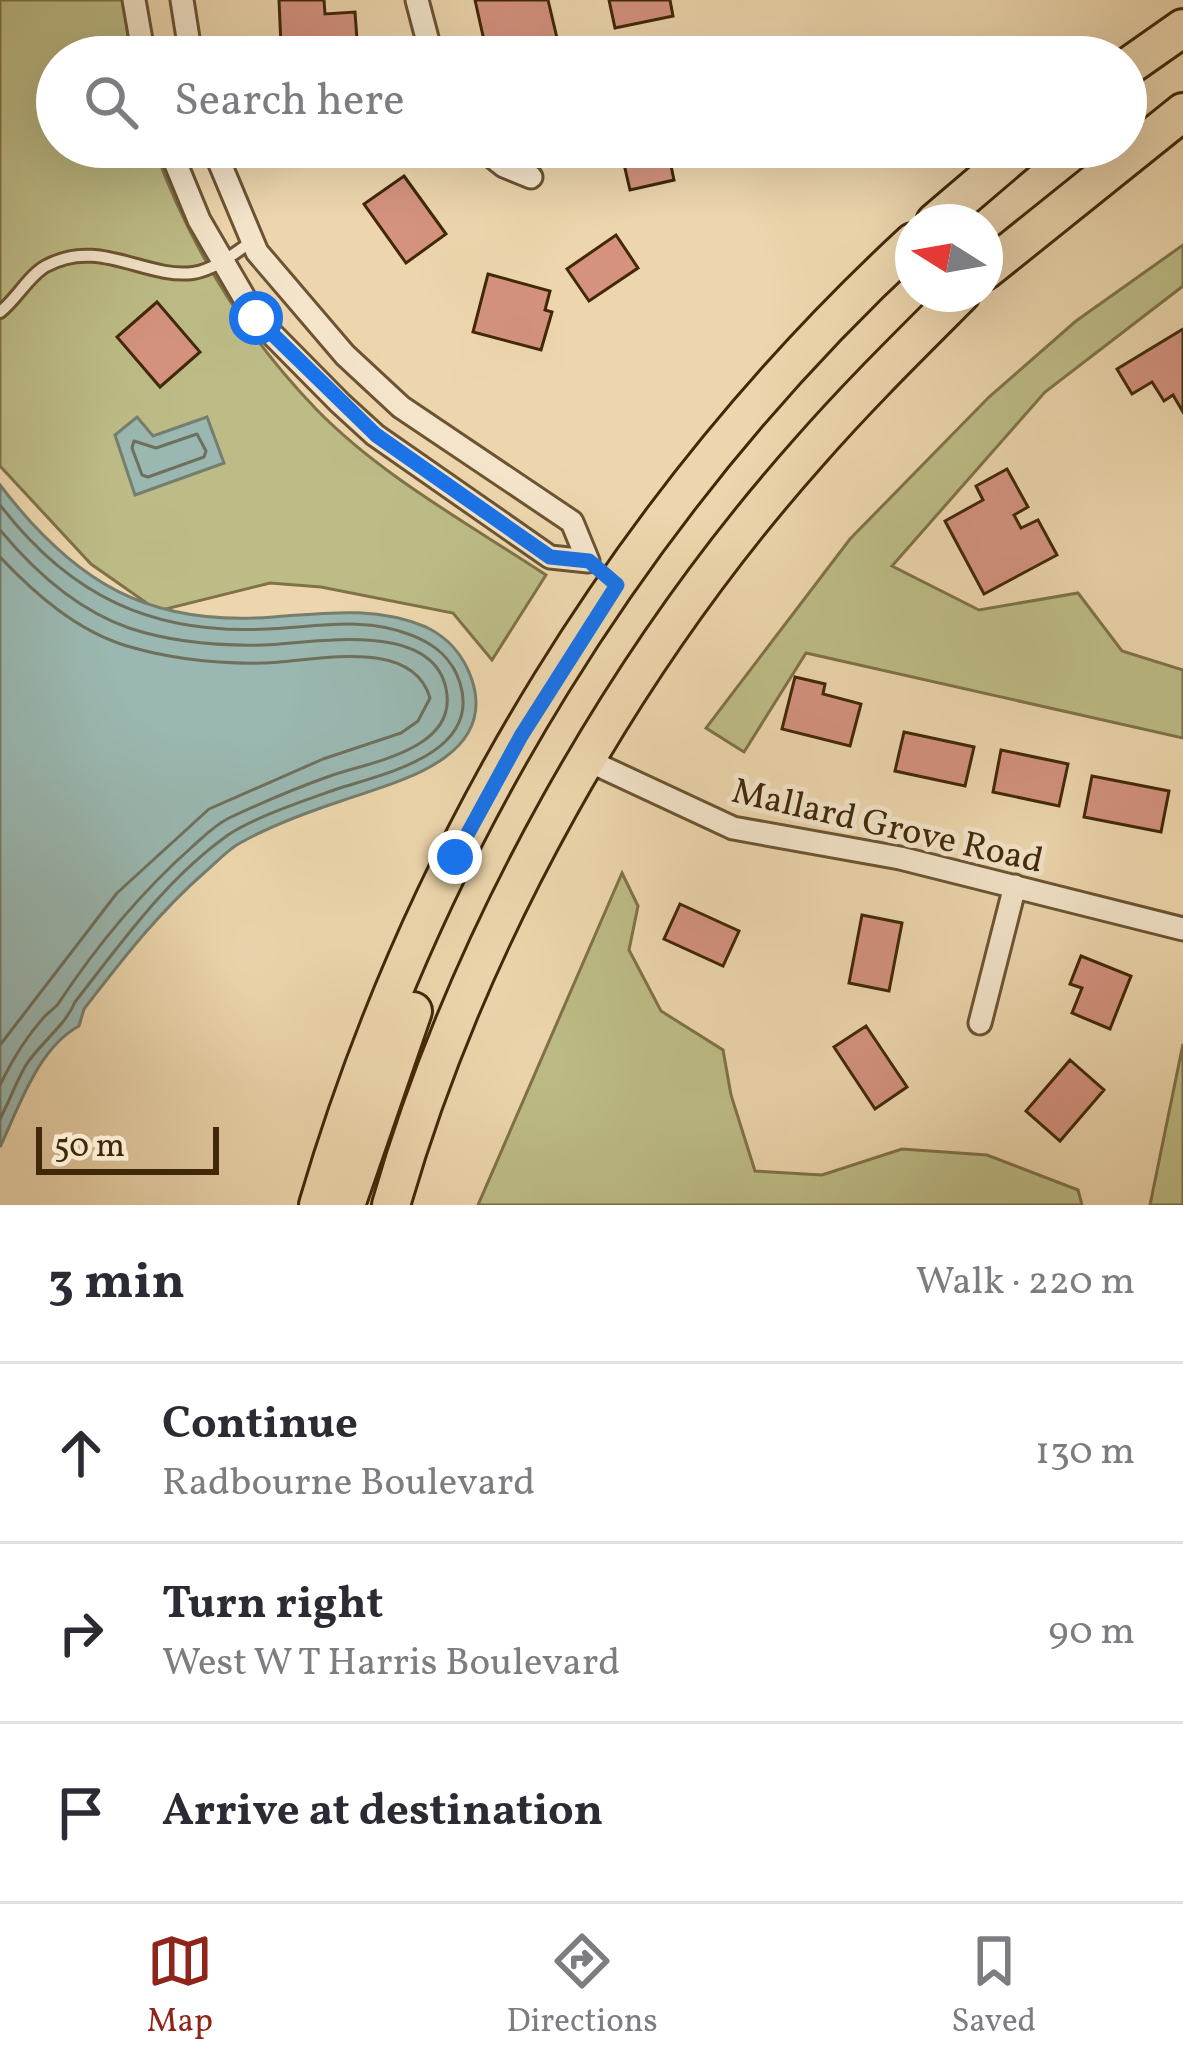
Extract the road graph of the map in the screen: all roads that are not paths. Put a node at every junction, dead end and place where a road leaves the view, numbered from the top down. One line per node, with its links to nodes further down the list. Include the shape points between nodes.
1 (134, 0): 5 (street)
2 (182, 0): 6 (street)
3 (418, 0): 7 (street)
4 (1183, 28): 8 (main road)
5 (140, 36)
6 (188, 36)
7 (427, 36)
8 (1147, 53)
9 (1183, 112): 10 (main road)
10 (1147, 141)
11 (178, 168): 21 (street)
12 (221, 168): 18 (street)
13 (509, 168): 16 (street)
14 (998, 168): 17 (main road)
15 (1113, 168): 19 (main road)
16 (531, 177)
17 (956, 204)
18 (251, 242): 21 (lane); 24 (street, via 359,368 401,407 572,522)
19 (1003, 257)
20 (895, 261): 24 (main road, via 777,382 652,532)
21 (221, 262): 22 (lane, via 194,273 80,256 44,266); 24 (street, via 256,318 376,435 550,557)
22 (0, 312)
23 (944, 312): 25 (main road, via 739,536)
24 (603, 573): 26 (main road)
25 (587, 760): 27 (street, Mallard Grove Road, via 733,828); 32 (main road, via 478,972)
26 (491, 787): 30 (main road, via 392,997); 31 (main road)
27 (1016, 886): 28 (street, Mallard Grove Road); 29 (street)
28 (1183, 929)
29 (980, 1023)
30 (318, 1205)
31 (346, 1205)
32 (391, 1205)

